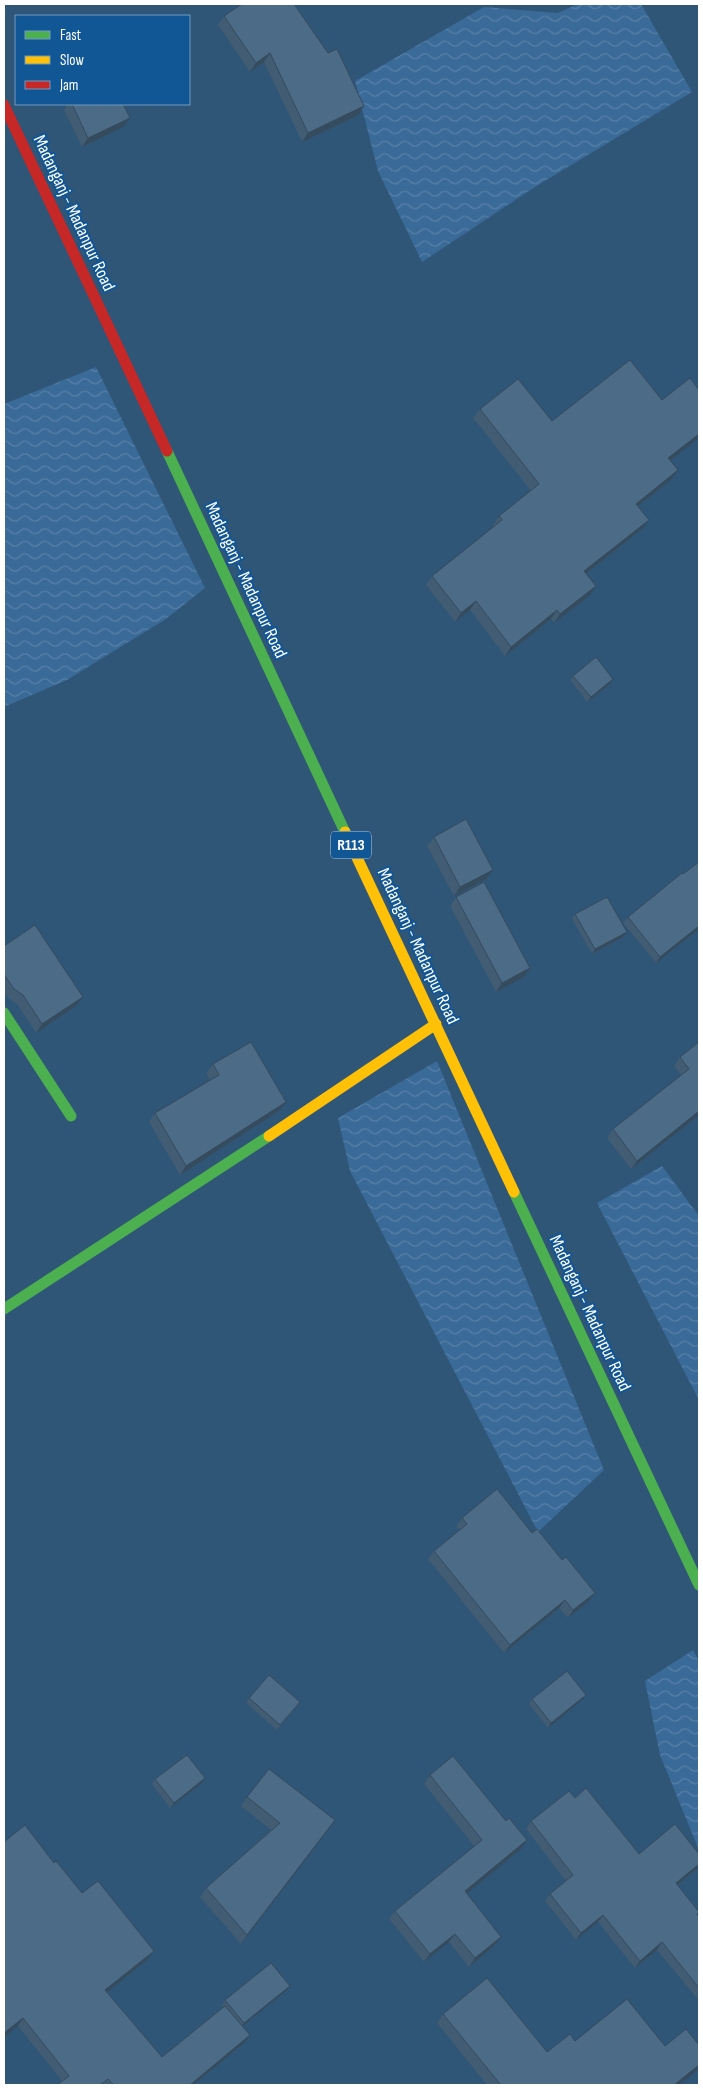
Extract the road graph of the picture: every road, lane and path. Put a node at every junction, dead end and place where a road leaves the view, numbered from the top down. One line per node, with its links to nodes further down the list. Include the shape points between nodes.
1 (4, 105): 3 (main road, Madanganj - Madanpur Road / R113)
2 (4, 1014): 4 (main road)
3 (436, 1024): 5 (main road); 6 (main road, Madanganj - Madanpur Road / R113)
4 (70, 1116)
5 (4, 1309)
6 (699, 1585)

